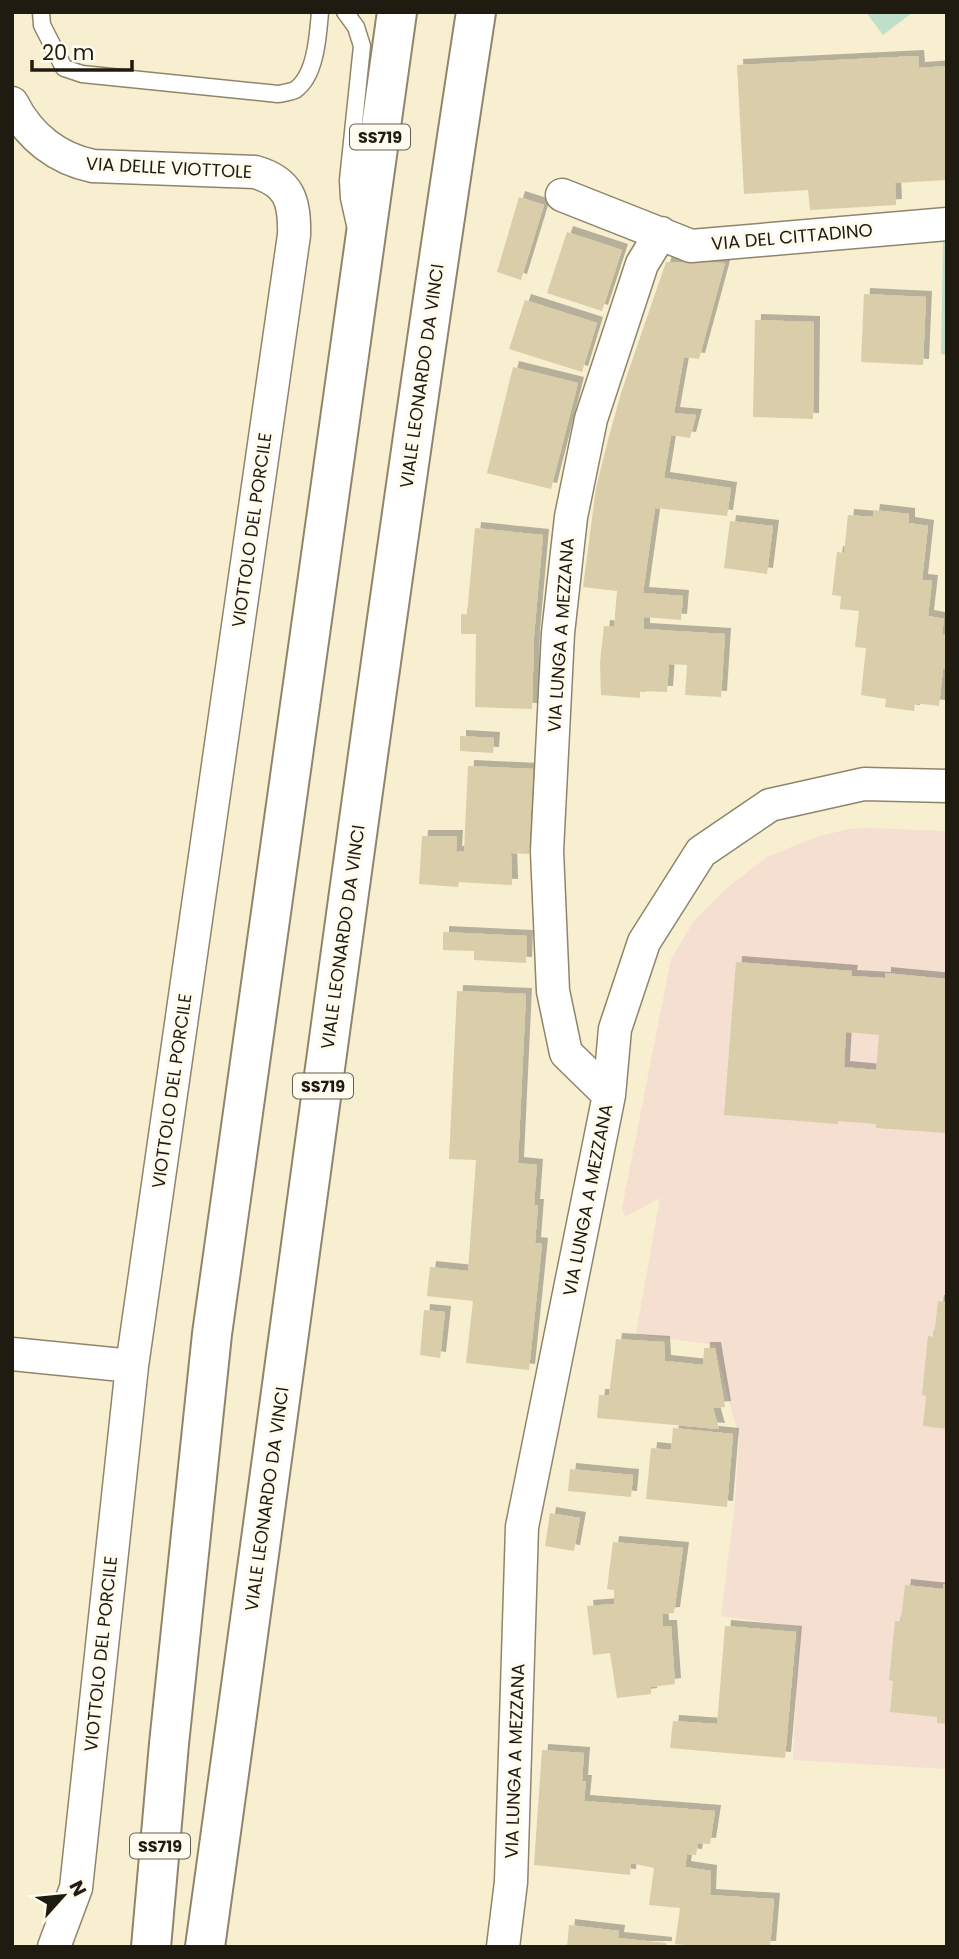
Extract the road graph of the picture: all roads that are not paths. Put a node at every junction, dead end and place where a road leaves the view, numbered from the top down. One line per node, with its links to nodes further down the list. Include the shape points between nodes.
1 (41, 12): 2 (lane, via 42,25 64,68 82,74 278,94 295,90 306,76 316,56)
2 (320, 12)
3 (345, 12): 12 (lane, via 362,46 348,180)
4 (397, 12): 12 (highway, SS719)
5 (476, 12): 19 (highway, VIALE LEONARDO DA VINCI / SS719)
6 (12, 103): 7 (street, via 22,121)
7 (23, 140): 11 (street, VIA DELLE VIOTTOLE, via 93,166 243,170 267,176 290,198)
8 (562, 195): 10 (street, VIA DEL CITTADINO)
9 (947, 224): 10 (street, VIA DEL CITTADINO, via 691,246)
10 (661, 233): 14 (street, VIA LUNGA A MEZZANA, via 642,264 591,419 571,517 558,633 547,851 553,990 566,1054)
11 (295, 235): 16 (street, VIOTTOLO DEL PORCILE)
12 (363, 261): 18 (highway, SS719, via 212,1334)
13 (947, 786): 14 (street, via 864,784 770,805 701,852 644,942 615,1029)
14 (609, 1095): 20 (street, VIA LUNGA A MEZZANA, via 522,1527 511,1882)
15 (12, 1354): 16 (street)
16 (132, 1366): 17 (street, VIOTTOLO DEL PORCILE, via 76,1888)
17 (54, 1947)
18 (151, 1947)
19 (205, 1947)
20 (503, 1947)

